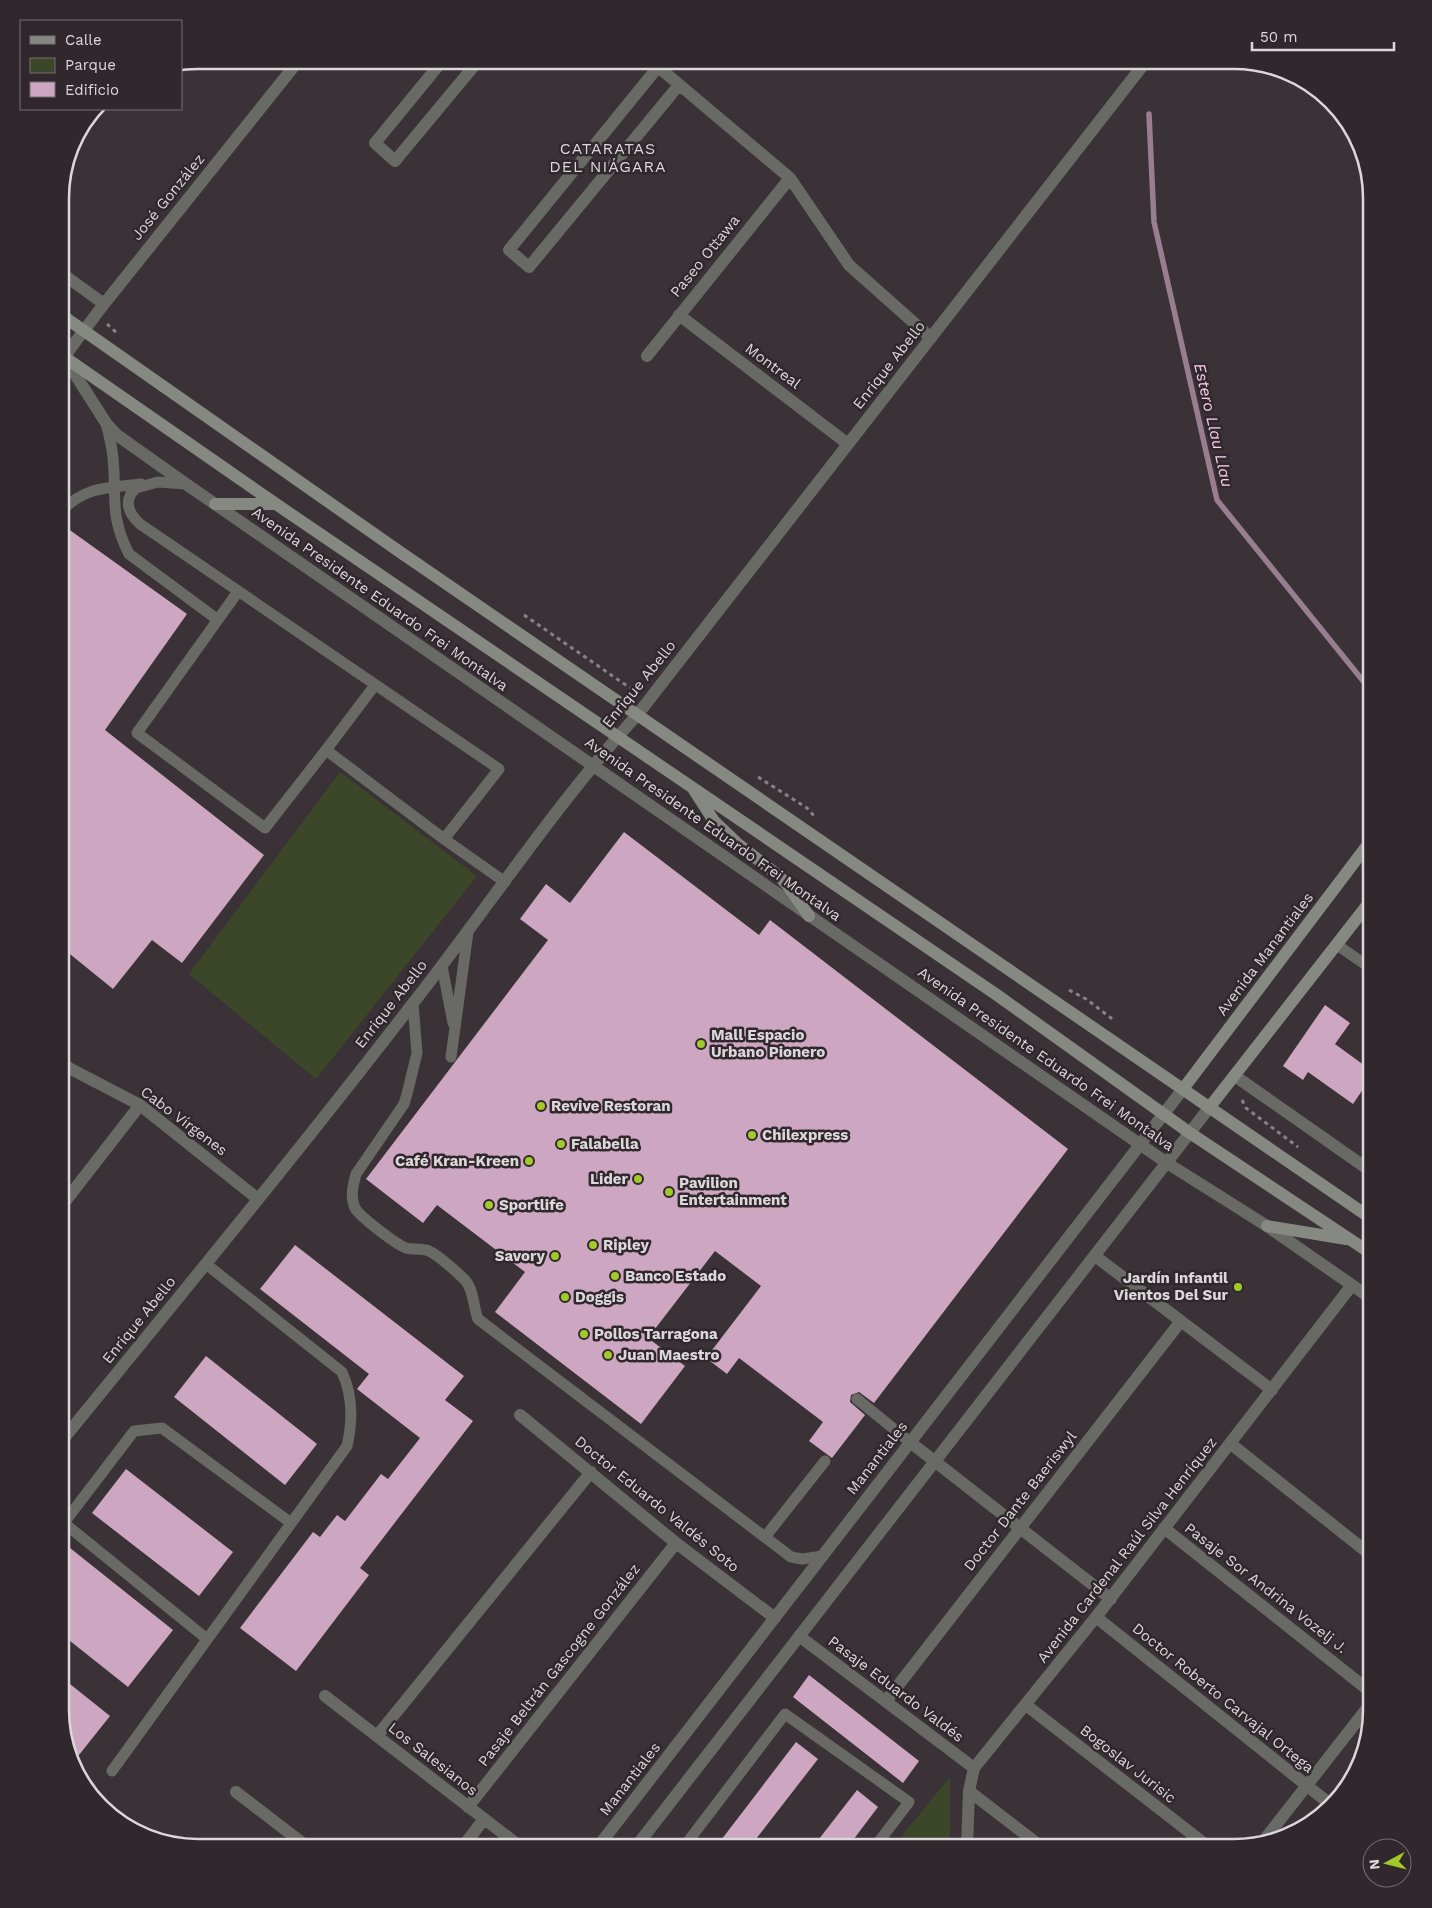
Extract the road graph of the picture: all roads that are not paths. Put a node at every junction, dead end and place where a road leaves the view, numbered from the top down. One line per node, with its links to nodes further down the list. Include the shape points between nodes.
1 (292, 69): 10 (street, José González)
2 (436, 69): 3 (street, via 375,143 395,161)
3 (472, 69)
4 (650, 69): 7 (street, via 509,250 529,267)
5 (660, 69): 7 (street)
6 (1140, 69): 14 (street, Enrique Abello)
7 (679, 85): 8 (street)
8 (790, 178): 11 (street, Paseo Ottawa); 14 (street, via 850,265)
9 (69, 279): 10 (street)
10 (104, 304): 13 (street, José González)
11 (678, 315): 16 (street, Paseo Ottawa); 20 (street, Montreal)
12 (69, 320): 13 (main road)
13 (84, 330): 15 (street, José González); 30 (main road)
14 (931, 338): 20 (street, Enrique Abello)
15 (69, 347)
16 (647, 356)
17 (69, 360): 26 (main road, Avenida Presidente Eduardo Frei Montalva)
18 (69, 366): 19 (street, Avenida Presidente Eduardo Frei Montalva)
19 (106, 423): 22 (street, Avenida Presidente Eduardo Frei Montalva, via 117,435); 23 (lane)
20 (848, 444): 30 (street, Enrique Abello)
21 (147, 484): 22 (lane); 23 (lane); 27 (lane, via 136,488 129,498 132,516)
22 (186, 484): 25 (street, Avenida Presidente Eduardo Frei Montalva)
23 (114, 488): 24 (lane, via 87,492); 28 (lane, via 116,524 129,554)
24 (69, 504)
25 (215, 504): 26 (main road); 33 (street, Avenida Presidente Eduardo Frei Montalva)
26 (276, 504): 31 (main road, Avenida Presidente Eduardo Frei Montalva)
27 (237, 593): 28 (lane); 29 (lane)
28 (218, 620): 32 (lane, via 137,733 265,828)
29 (375, 686): 32 (lane); 35 (lane, via 499,769)
30 (638, 714): 31 (street, Enrique Abello); 49 (main road)
31 (618, 736): 33 (street, Enrique Abello); 34 (main road, Avenida Presidente Eduardo Frei Montalva)
32 (326, 750): 35 (lane)
33 (592, 766): 37 (street, Enrique Abello); 39 (street, Avenida Presidente Eduardo Frei Montalva)
34 (692, 786): 39 (main road, via 714,821 780,877); 52 (main road, Avenida Presidente Eduardo Frei Montalva, via 997,994)
35 (444, 839): 37 (lane)
36 (1363, 852): 49 (main road, Avenida Manantiales)
37 (505, 882): 40 (street, Enrique Abello)
38 (1363, 911): 41 (main road)
39 (809, 916): 54 (street, Avenida Presidente Eduardo Frei Montalva)
40 (468, 932): 43 (street, Enrique Abello); 45 (lane)
41 (1337, 945): 42 (lane); 48 (main road)
42 (1363, 963)
43 (442, 966): 44 (street, Enrique Abello); 45 (lane)
44 (413, 1004): 58 (street, Enrique Abello); 82 (lane, via 417,1053 411,1082 404,1104 356,1174 352,1186 356,1210 396,1243 430,1252 466,1280 478,1319)
45 (455, 1034): 46 (lane)
46 (451, 1057)
47 (69, 1068): 50 (street, Cabo Vírgenes)
48 (1235, 1076): 51 (main road); 56 (street)
49 (1183, 1089): 51 (main road); 52 (street, Manantiales)
50 (140, 1105): 57 (street); 58 (street, Cabo Vírgenes)
51 (1209, 1108): 53 (street); 59 (main road)
52 (1164, 1113): 53 (main road, Avenida Presidente Eduardo Frei Montalva); 54 (street, Manantiales)
53 (1190, 1133): 55 (street); 61 (main road, Avenida Presidente Eduardo Frei Montalva)
54 (1140, 1144): 55 (street, Avenida Presidente Eduardo Frei Montalva); 72 (street, Manantiales)
55 (1167, 1163): 60 (street, Avenida Presidente Eduardo Frei Montalva); 63 (street)
56 (1363, 1166)
57 (69, 1196)
58 (258, 1199): 64 (street, Enrique Abello)
59 (1363, 1213)
60 (1267, 1226): 61 (main road); 65 (street, Avenida Presidente Eduardo Frei Montalva)
61 (1352, 1240): 62 (main road, Avenida Presidente Eduardo Frei Montalva)
62 (1363, 1248)
63 (1095, 1256): 67 (street); 75 (street)
64 (206, 1264): 71 (street, Enrique Abello); 78 (lane, via 342,1372 348,1385 352,1422 347,1446)
65 (1352, 1285): 66 (street, Avenida Presidente Eduardo Frei Montalva); 68 (street, Avenida Cardenal Raúl Silva Henríquez)
66 (1363, 1293)
67 (1181, 1322): 68 (street); 79 (street, Doctor Dante Baeriswyl)
68 (1272, 1390): 73 (street, Avenida Cardenal Raúl Silva Henríquez)
69 (856, 1399): 72 (lane)
70 (520, 1415): 76 (street, Doctor Eduardo Valdés Soto)
71 (69, 1432)
72 (910, 1442): 75 (street); 85 (street, Manantiales)
73 (1231, 1444): 80 (street, Avenida Cardenal Raúl Silva Henríquez); 84 (street)
74 (825, 1461): 82 (lane)
75 (934, 1462): 79 (street); 89 (street)
76 (591, 1472): 83 (street, Doctor Eduardo Valdés Soto); 96 (street)
77 (69, 1517): 78 (lane, via 134,1431 162,1428)
78 (291, 1523): 90 (lane)
79 (1020, 1528): 86 (street); 93 (street, Doctor Dante Baeriswyl)
80 (1164, 1528): 86 (street, Avenida Cardenal Raúl Silva Henríquez); 91 (street, Pasaje Sor Andrina Vozelj J.)
81 (69, 1531): 90 (lane)
82 (764, 1537): 85 (lane, via 791,1557)
83 (676, 1543): 88 (street, Doctor Eduardo Valdés Soto); 103 (street, Pasaje Beltrán Gascogne González)
84 (1363, 1549)
85 (822, 1556): 88 (street, Manantiales)
86 (1110, 1598): 87 (street, Avenida Cardenal Raúl Silva Henríquez)
87 (1096, 1617): 94 (street, Avenida Cardenal Raúl Silva Henríquez); 99 (street, Doctor Roberto Carvajal Ortega)
88 (775, 1618): 109 (street, Manantiales)
89 (799, 1636): 93 (street, Pasaje Eduardo Valdés); 110 (street)
90 (207, 1639): 98 (lane)
91 (1363, 1686)
92 (325, 1696): 96 (street, Los Salesianos)
93 (886, 1701): 97 (street, Pasaje Eduardo Valdés)
94 (1026, 1705): 97 (street, Avenida Cardenal Raúl Silva Henríquez); 115 (street, Bogoslav Jurisic)
95 (1363, 1714): 99 (street)
96 (377, 1736): 103 (street, Los Salesianos)
97 (974, 1768): 100 (street, Avenida Cardenal Raúl Silva Henríquez)
98 (112, 1771)
99 (1307, 1785): 102 (street, Doctor Roberto Carvajal Ortega); 105 (street)
100 (969, 1791): 113 (street, Avenida Cardenal Raúl Silva Henríquez); 114 (street)
101 (236, 1792): 106 (street)
102 (1326, 1800)
103 (468, 1807): 104 (street, Los Salesianos)
104 (484, 1820): 107 (street); 108 (street, Los Salesianos)
105 (1269, 1834)
106 (297, 1839)
107 (469, 1839)
108 (510, 1839)
109 (604, 1839)
110 (642, 1839)
111 (691, 1839): 112 (lane, via 785,1714 909,1802)
112 (881, 1839)
113 (967, 1839)
114 (1031, 1839)
115 (1198, 1839)

